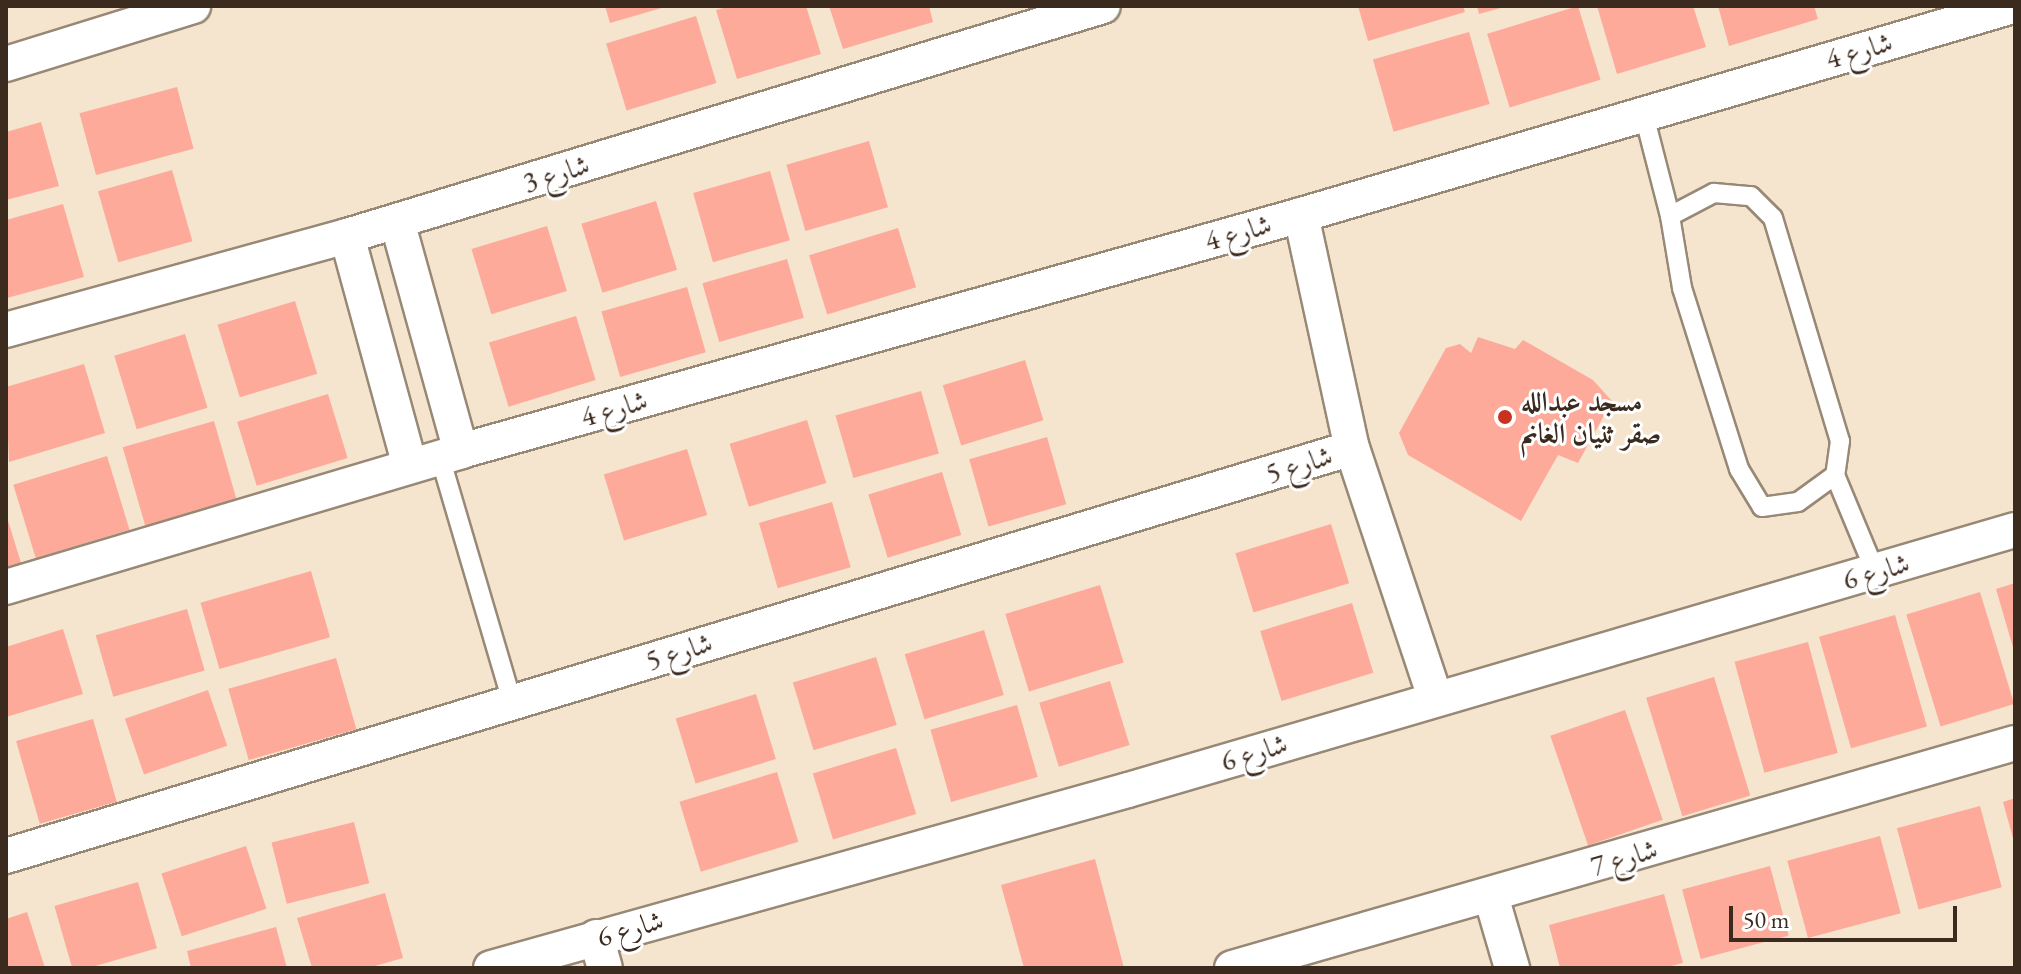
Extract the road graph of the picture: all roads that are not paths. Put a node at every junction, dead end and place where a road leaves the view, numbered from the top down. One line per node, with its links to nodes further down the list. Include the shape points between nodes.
1 (193, 6): 4 (street)
2 (1103, 6): 8 (street, شارع 3)
3 (2013, 6): 5 (street, شارع 4)
4 (6, 64)
5 (1643, 111): 6 (street, شارع 4); 7 (lane)
6 (1301, 215): 11 (street, شارع 5); 12 (street, شارع 4)
7 (1670, 216): 13 (lane, via 1714,193 1751,196 1773,218 1840,441); 13 (lane, via 1682,288 1739,469 1762,507 1798,502)
8 (397, 221): 9 (street, شارع 3); 12 (street)
9 (347, 236): 10 (street, شارع 3); 12 (street)
10 (6, 330)
11 (1352, 448): 17 (street, شارع 5); 18 (street, شارع 5)
12 (437, 458): 16 (street, شارع 4); 18 (lane)
13 (1835, 475): 15 (lane)
14 (2015, 530): 15 (street, شارع 6)
15 (1875, 571): 17 (street, شارع 6)
16 (6, 587)
17 (1435, 697): 22 (street, شارع 6)
18 (512, 702): 20 (street, شارع 5)
19 (2015, 743): 21 (street, شارع 7)
20 (6, 856)
21 (1491, 896): 25 (street, شارع 7); 26 (street)
22 (600, 953): 23 (street, شارع 6)
23 (547, 960): 24 (street, شارع 6)
24 (491, 968)
25 (1232, 968)
26 (1512, 968)

